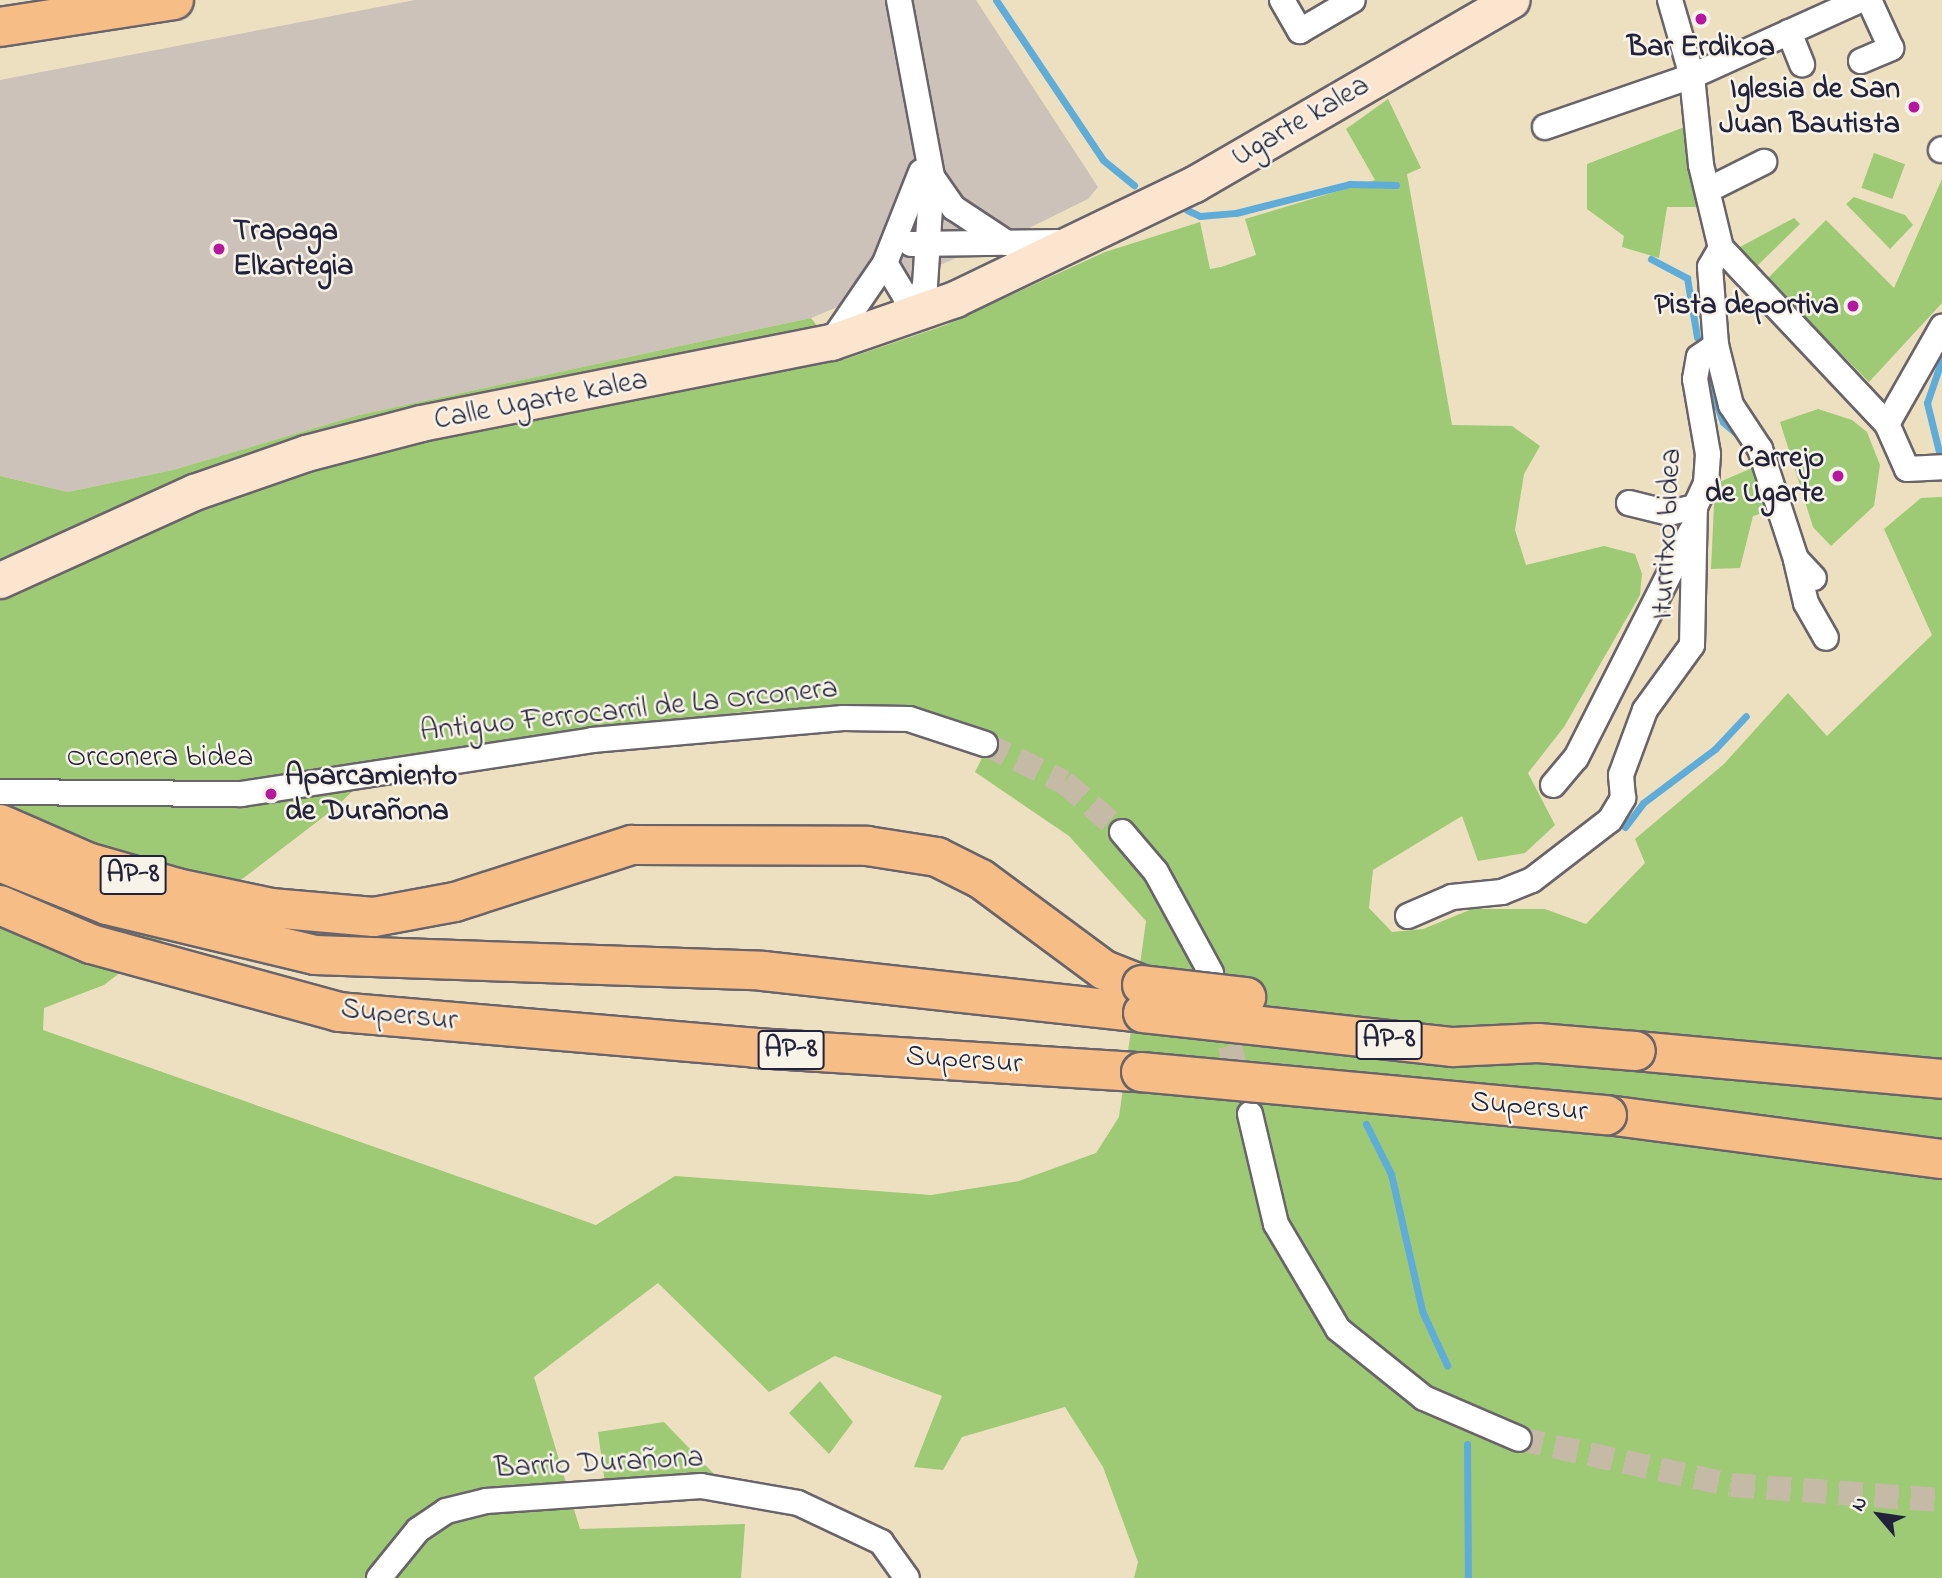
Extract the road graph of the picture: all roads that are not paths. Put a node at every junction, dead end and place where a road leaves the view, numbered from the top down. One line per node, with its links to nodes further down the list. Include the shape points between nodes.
1 (174, 0): 9 (highway)
2 (899, 0): 15 (street)
3 (1282, 0): 4 (street, via 1300,31)
4 (1353, 0)
5 (1512, 0): 19 (street, Ugarte kalea)
6 (1670, 0): 13 (street)
7 (1860, 0): 10 (street)
8 (1869, 0): 11 (street, via 1891,48)
9 (0, 27)
10 (1789, 32): 12 (street); 13 (street)
11 (1861, 61)
12 (1802, 64)
13 (1692, 76): 14 (street); 18 (street)
14 (1545, 127)
15 (927, 140): 17 (street); 23 (street, via 918,190)
16 (1764, 162): 18 (street)
17 (932, 177): 20 (street); 21 (street, via 970,222)
18 (1708, 190): 22 (street)
19 (1088, 240): 21 (street); 24 (street, Calle Ugarte kalea)
20 (927, 244): 21 (street); 23 (street); 25 (street)
21 (1014, 246)
22 (1721, 248): 28 (street, via 1710,267); 29 (street)
23 (890, 254): 25 (street, via 905,296); 27 (street)
24 (992, 283): 25 (street); 27 (street, Calle Ugarte kalea)
25 (918, 302): 27 (street)
26 (1942, 327): 29 (street)
27 (845, 338): 35 (street, Calle Ugarte kalea, via 317,449 194,492)
28 (1716, 345): 32 (street, Iturritxo bidea, via 1699,357 1695,379 1708,454 1706,483); 33 (street, via 1731,405 1760,449)
29 (1887, 424): 30 (street, via 1907,469)
30 (1937, 466)
31 (1629, 503): 32 (street)
32 (1695, 516): 39 (street, via 1576,758); 45 (street, Iturritxo bidea, via 1692,645 1645,710 1621,775 1623,798 1610,820 1532,880 1502,892 1452,897)
33 (1796, 559): 34 (street); 36 (street, via 1806,603)
34 (1814, 578)
35 (0, 580)
36 (1826, 638)
37 (985, 744): 38 (street, Antiguo Ferrocarril de La Orconera, via 909,719 843,718 592,740)
38 (402, 768): 40 (street, Orconera bidea, via 241,794)
39 (1553, 785)
40 (0, 792)
41 (0, 824): 47 (highway, AP-8, via 88,862 271,908 374,917 456,902 632,845 867,846 937,857 981,879)
42 (1122, 832): 46 (street, via 1156,872)
43 (0, 862): 47 (highway, Supersur / AP-8, via 107,905 315,955 763,971)
44 (0, 905): 50 (highway, Supersur / AP-8, bridge, via 91,944 232,987 339,1012 1141,1072 1607,1115)
45 (1408, 916)
46 (1211, 973)
47 (1142, 999): 48 (highway, AP-8, bridge, via 1460,1024 1538,1043)
48 (1941, 1079)
49 (1250, 1114): 51 (street, via 1276,1224 1338,1329 1424,1398)
50 (1932, 1157)
51 (1519, 1439)
52 (379, 1578): 53 (street, Barrio Durañona, via 418,1530 446,1511 486,1501 701,1486 798,1503 881,1542)
53 (907, 1578)

